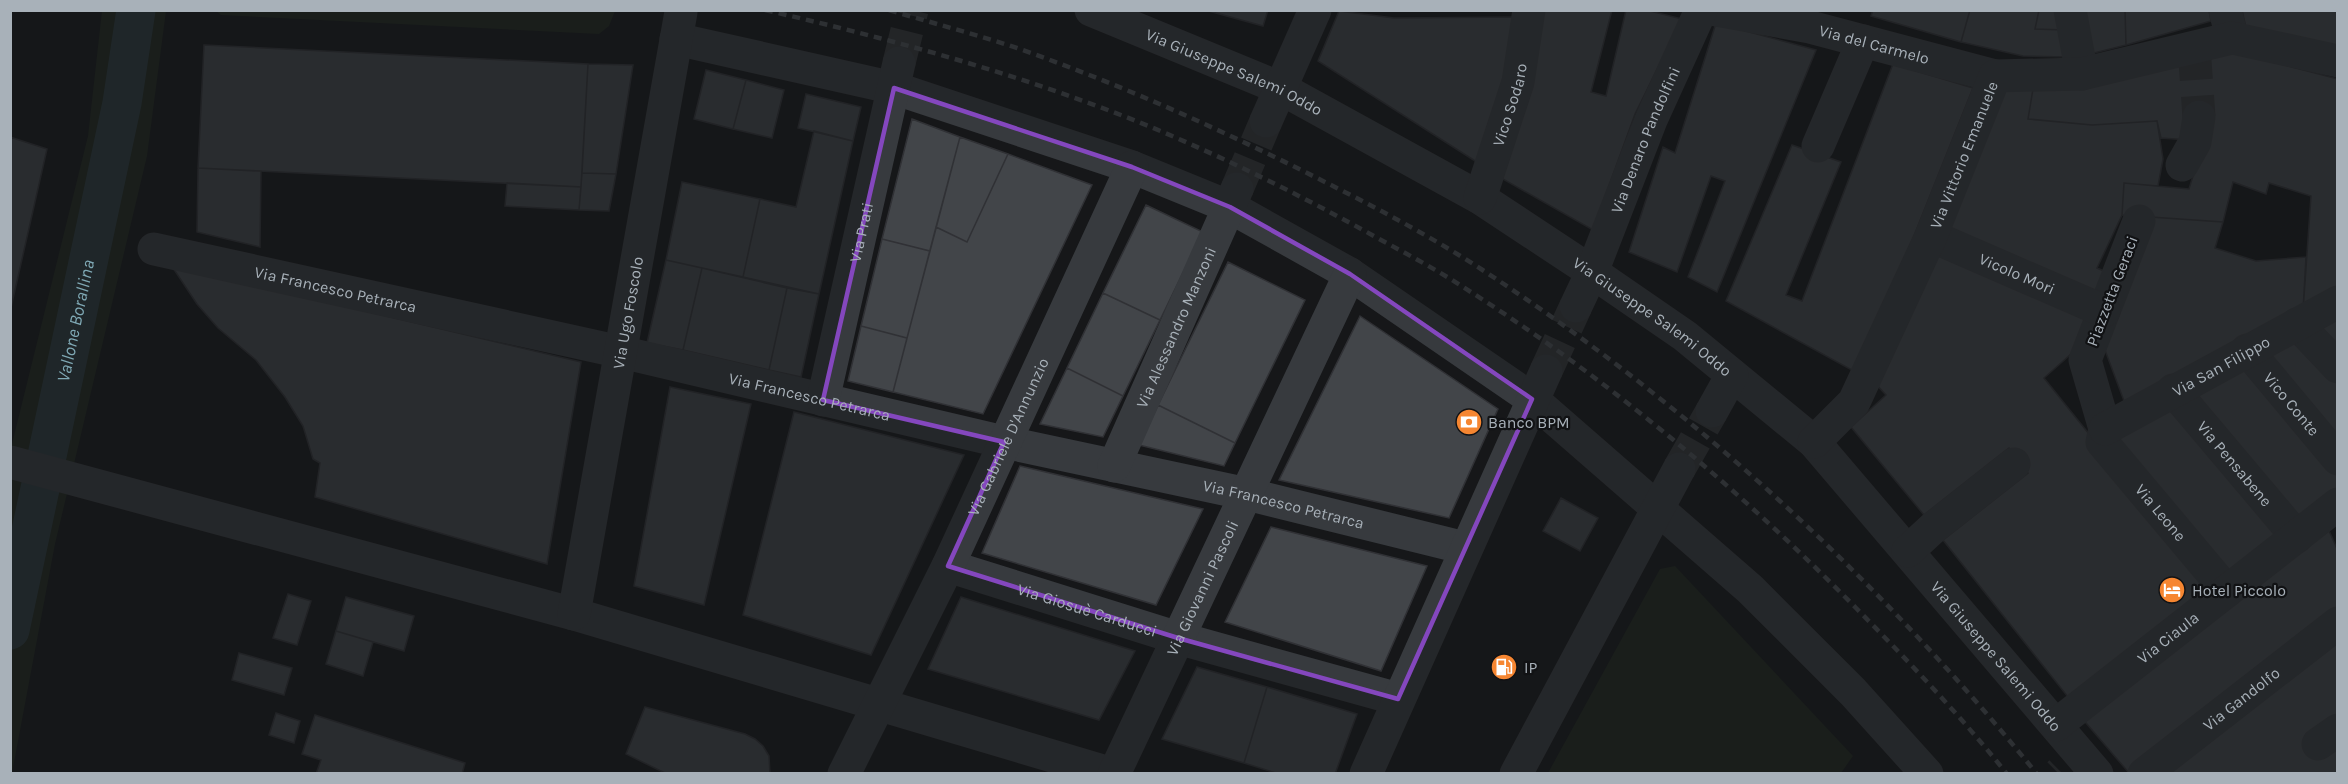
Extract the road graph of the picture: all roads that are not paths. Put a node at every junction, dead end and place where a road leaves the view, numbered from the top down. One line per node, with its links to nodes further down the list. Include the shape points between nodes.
1 (1091, 10): 14 (street, Via Giuseppe Salemi Oddo)
2 (1315, 10): 14 (street)
3 (1529, 10): 21 (street, Vico Sodaro, via 1518,82)
4 (1701, 10): 25 (street, Via Denaro Pandolfini, via 1651,120)
5 (1716, 10): 9 (street, Via del Carmelo)
6 (2070, 10): 11 (street)
7 (2229, 24): 10 (street, Via Vittorio Emanuele); 11 (street, Via Vittorio Emanuele)
8 (678, 25): 12 (street); 32 (street, Via Ugo Foscolo)
9 (1863, 40): 13 (street, Via del Carmelo); 17 (street)
10 (2337, 61)
11 (2082, 74): 13 (street, Via Vittorio Emanuele)
12 (896, 75): 19 (street); 37 (street, Via Prati)
13 (1995, 76): 23 (street, Via Vittorio Emanuele)
14 (1280, 88): 16 (street); 21 (street, Via Giuseppe Salemi Oddo)
15 (2199, 117): 18 (street, via 2195,142)
16 (1266, 121)
17 (1818, 146)
18 (2182, 165)
19 (1132, 167): 20 (street); 40 (street, Via Gabriele D'Annunzio)
20 (1234, 198): 26 (street); 45 (street, Via Alessandro Manzoni)
21 (1480, 198): 25 (street, Via Giuseppe Salemi Oddo)
22 (2139, 221): 29 (street, Piazzetta Geraci)
23 (1931, 236): 29 (street, Vicolo Mori); 41 (street, Via Vittorio Emanuele, via 1854,402)
24 (154, 249): 32 (street, Via Francesco Petrarca)
25 (1592, 272): 28 (street, Via Denaro Pandolfini); 34 (street, Via Giuseppe Salemi Oddo)
26 (1350, 274): 35 (street); 47 (street, Via Giovanni Pascoli)
27 (2337, 302): 30 (street, Via San Filippo)
28 (1576, 306)
29 (2104, 311): 39 (street, Piazzetta Geraci, via 2085,360)
30 (2297, 324): 31 (street, Via San Filippo); 33 (street)
31 (2247, 350): 36 (street, Via San Filippo); 42 (street, Vico Conte)
32 (621, 352): 37 (street, Via Francesco Petrarca); 55 (street, Via Ugo Foscolo)
33 (2337, 367)
34 (1732, 375): 38 (street); 41 (street, Via Giuseppe Salemi Oddo)
35 (1539, 385): 48 (street); 51 (street)
36 (2173, 390): 39 (street, Via San Filippo); 50 (street, Via Pensabene)
37 (823, 400): 40 (street, Via Francesco Petrarca)
38 (1712, 411)
39 (2105, 429): 54 (street, Via Leone, via 2102,442)
40 (1004, 442): 45 (street, Via Francesco Petrarca); 53 (street, Via Gabriele D'Annunzio)
41 (1814, 442): 52 (street, Via Giuseppe Salemi Oddo)
42 (2337, 459)
43 (10, 462): 55 (street)
44 (2014, 464): 52 (street)
45 (1114, 466): 47 (street, Via Francesco Petrarca)
46 (1679, 469): 48 (street)
47 (1247, 494): 51 (street, Via Francesco Petrarca); 57 (street, Via Giovanni Pascoli)
48 (1656, 508): 65 (street); 66 (street, via 1750,589 1853,692)
49 (2335, 513): 50 (street, Via Ciaula)
50 (2296, 537): 54 (street, Via Ciaula)
51 (1465, 548): 58 (street)
52 (1908, 551): 60 (street, Via Giuseppe Salemi Oddo)
53 (948, 566): 57 (street, Via Giosuè Carducci); 59 (street, Via Gabriele D'Annunzio)
54 (2227, 591): 60 (street, Via Ciaula)
55 (574, 614): 59 (street)
56 (2337, 623): 67 (street, Via Gandolfo)
57 (1178, 638): 58 (street, Via Giosuè Carducci); 63 (street, Via Giovanni Pascoli)
58 (1398, 699): 64 (street)
59 (880, 705): 62 (street, Via Gabriele D'Annunzio); 63 (street)
60 (2056, 725): 61 (street, Via Giuseppe Salemi Oddo)
61 (2080, 767)
62 (844, 774)
63 (1114, 774)
64 (1366, 774)
65 (1516, 774)
66 (1927, 774)
67 (2144, 774)

